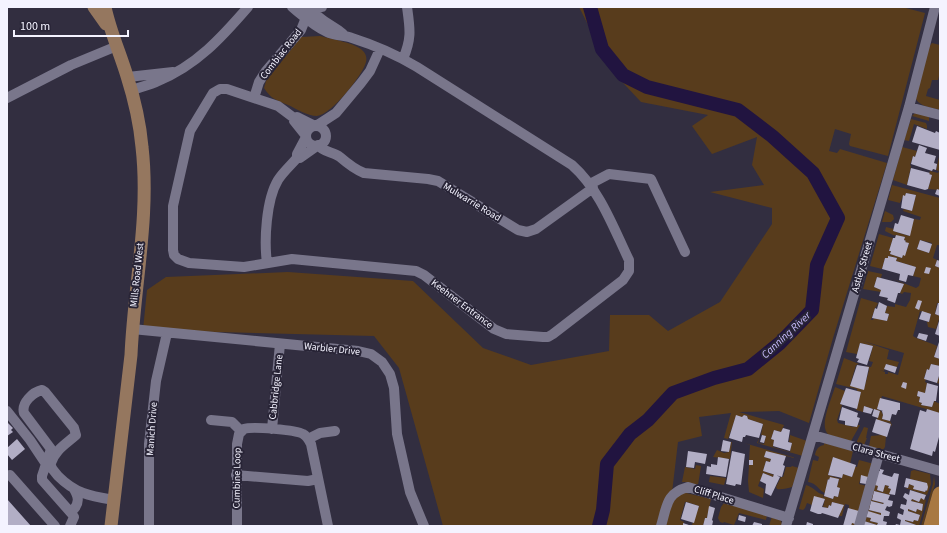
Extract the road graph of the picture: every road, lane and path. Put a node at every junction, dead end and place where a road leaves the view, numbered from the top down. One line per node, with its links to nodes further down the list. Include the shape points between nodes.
1 (94, 7): 11 (main road, Mills Road West)
2 (105, 7): 11 (main road, Mills Road West)
3 (239, 7): 10 (street)
4 (248, 7): 10 (street)
5 (292, 7): 9 (street, Keehner Entrance)
6 (322, 7): 9 (street)
7 (407, 7): 14 (street, via 410,39)
8 (936, 7): 20 (street, Astley Street)
9 (307, 12): 13 (street, Keehner Entrance, via 345,36); 19 (street, Combiac Road, via 301,30 266,71)
10 (230, 27): 15 (street, via 200,57)
11 (110, 29): 12 (main road, Mills Road West)
12 (117, 46): 16 (main road, Mills Road West); 18 (street, via 71,65)
13 (380, 49): 14 (street, Keehner Entrance); 21 (street, via 370,71)
14 (403, 59): 30 (street, Keehner Entrance, via 566,160)
15 (177, 72): 16 (street); 17 (street)
16 (128, 77): 17 (main road, Mills Road West)
17 (132, 90): 33 (main road, Mills Road West, via 142,147 145,203)
18 (7, 98)
19 (254, 98): 23 (street, Keehner Entrance, via 278,106); 32 (street, Keehner Entrance, via 227,89 215,91 190,131 173,206 173,250 178,259 189,263 244,267)
20 (909, 107): 22 (street); 42 (street, Astley Street)
21 (336, 113): 24 (street); 25 (street)
22 (940, 115)
23 (294, 118): 24 (street, Keehner Entrance); 26 (street, Keehner Entrance)
24 (316, 126): 25 (street, via 323,128); 26 (street, via 309,129)
25 (326, 135): 27 (street, via 325,141); 28 (street, Mulwarrie Road)
26 (306, 137): 27 (street, via 309,143); 29 (street)
27 (317, 145): 28 (street, Mulwarrie Road); 29 (street)
28 (339, 157): 30 (street, Mulwarrie Road, via 364,173 438,181 518,230 527,232 536,229)
29 (297, 158): 32 (street, via 280,177 273,192 266,228)
30 (591, 186): 31 (street, via 609,174 651,179); 32 (street, Keehner Entrance, via 629,260 629,271 623,280 548,337 506,334 494,329 416,271 292,259)
31 (685, 252)
32 (267, 263)
33 (132, 329): 34 (street, Warbler Drive); 53 (main road, Mills Road West)
34 (167, 333): 35 (street, Warbler Drive); 59 (street, Manich Drive, via 156,381 149,444)
35 (280, 344): 39 (street, Cabbridge Lane); 62 (street, Warbler Drive, via 358,351 371,354 382,362 390,374 394,388 397,434 410,492)
36 (24, 403): 44 (street); 44 (street, via 42,390 74,428 76,435); 46 (street, via 24,413 51,449)
37 (7, 411): 46 (street)
38 (211, 420): 40 (street, via 232,422)
39 (272, 430): 40 (street, via 253,427); 43 (street, via 299,432)
40 (241, 431): 49 (street, Cumbine Loop, via 237,444)
41 (335, 431): 43 (street, via 320,433)
42 (813, 435): 45 (street, Clara Street); 55 (street, Astley Street)
43 (308, 439): 50 (street)
44 (60, 448): 51 (street, via 51,466 64,482)
45 (880, 454): 47 (street, Clara Street); 64 (street)
46 (46, 464): 54 (street, via 42,480)
47 (940, 470)
48 (10, 475): 56 (street)
49 (236, 475): 50 (street, via 308,481); 60 (street, Cumbine Loop)
50 (318, 479): 61 (street)
51 (74, 489): 53 (street, via 85,495); 54 (street, via 78,503 74,509)
52 (940, 494): 65 (highway)
53 (114, 500): 58 (main road, Mills Road West)
54 (69, 510): 57 (street, via 74,516)
55 (787, 522): 63 (street, Cliff Place, via 688,487 677,490 668,500)
56 (56, 526)
57 (70, 526)
58 (111, 526)
59 (149, 526)
60 (237, 526)
61 (328, 526)
62 (424, 526)
63 (661, 526)
64 (859, 526)
65 (931, 526)

